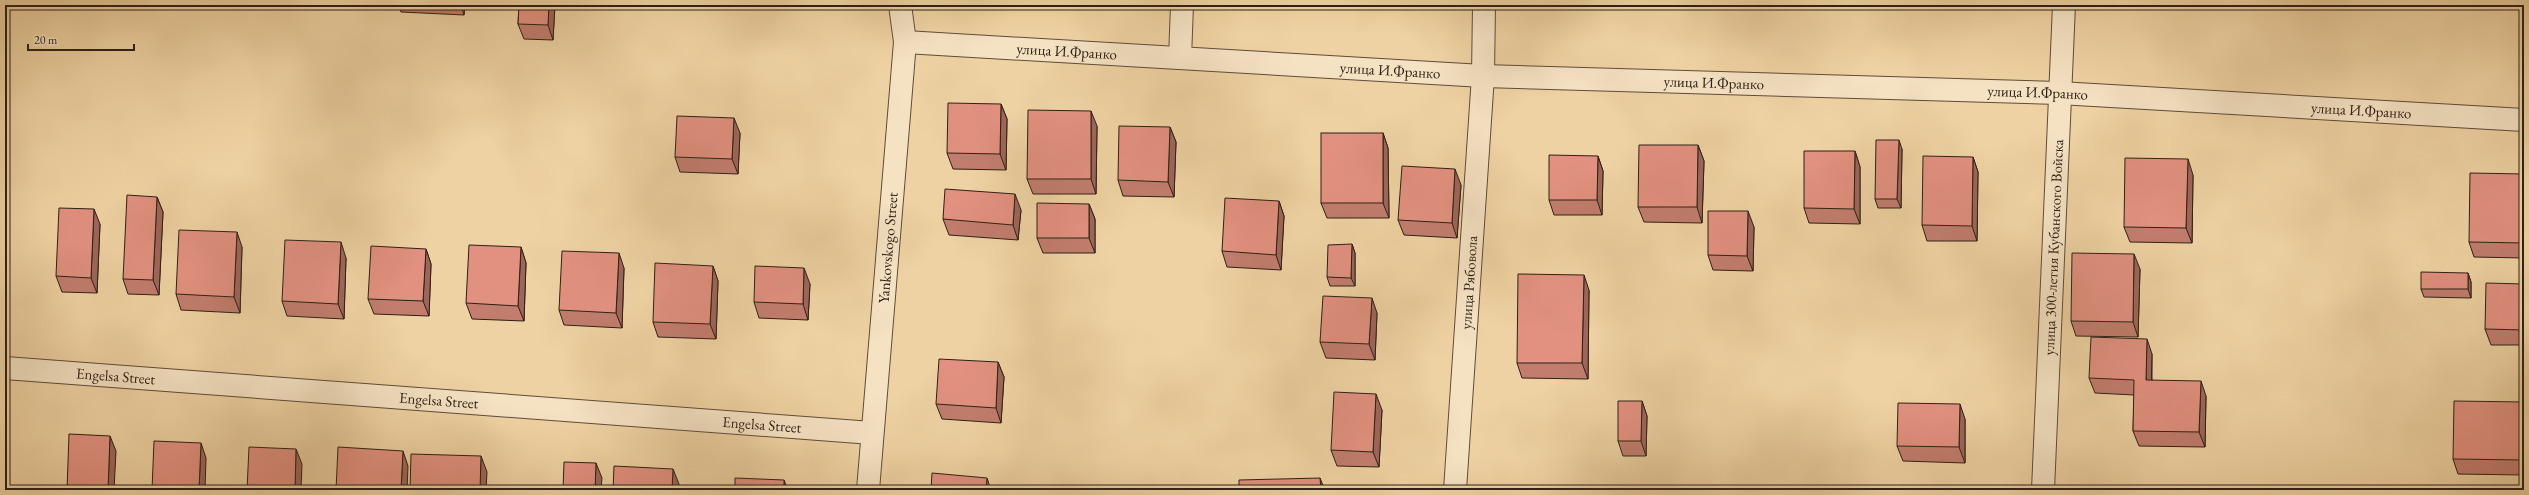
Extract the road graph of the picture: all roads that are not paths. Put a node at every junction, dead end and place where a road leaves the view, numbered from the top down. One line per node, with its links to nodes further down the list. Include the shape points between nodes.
1 (900, 5): 5 (street, Yankovskogo Street)
2 (1182, 5): 6 (street)
3 (1484, 5): 7 (street, улица Рябовола)
4 (2064, 5): 8 (street, улица 300-летия Кубанского Войска)
5 (904, 42): 6 (street, улица И.Франко); 11 (street, Yankovskogo Street)
6 (1180, 58): 7 (street, улица И.Франко)
7 (1483, 76): 8 (street, улица И.Франко); 13 (street, улица Рябовола)
8 (2060, 93): 9 (street, улица И.Франко); 14 (street, улица 300-летия Кубанского Войска)
9 (2524, 120)
10 (5, 368): 11 (street, Engelsa Street)
11 (872, 433): 12 (street, Yankovskogo Street)
12 (868, 490)
13 (1454, 490)
14 (2043, 490)

